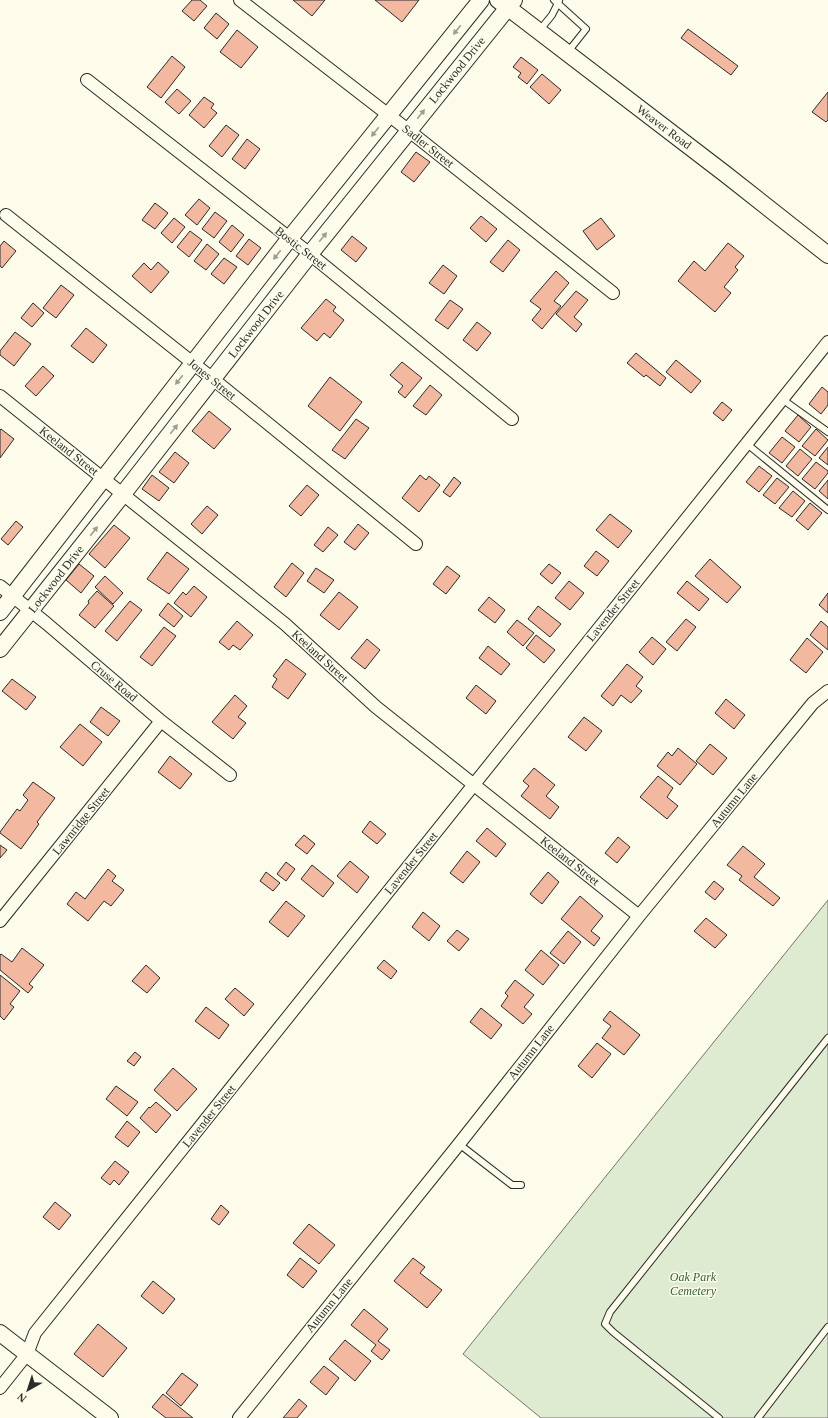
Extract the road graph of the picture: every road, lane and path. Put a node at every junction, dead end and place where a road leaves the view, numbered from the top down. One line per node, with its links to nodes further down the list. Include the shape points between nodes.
1 (240, 0): 8 (street, Sadler Street)
2 (481, 0): 8 (main road, Lockwood Drive, one-way to 8)
3 (558, 1): 5 (lane, via 552,15); 6 (lane, via 586,28)
4 (507, 3): 5 (main road, Weaver Road); 9 (main road, Lockwood Drive, one-way to 4)
5 (539, 31): 6 (main road, Weaver Road)
6 (567, 53): 13 (main road, Weaver Road)
7 (87, 80): 11 (street, Bostic Street)
8 (389, 115): 9 (street, Sadler Street); 11 (main road, Lockwood Drive, one-way to 11)
9 (408, 130): 12 (main road, Lockwood Drive, one-way to 9); 14 (street, Sadler Street)
10 (6, 215): 16 (street, Jones Street)
11 (290, 238): 12 (street, Bostic Street); 16 (main road, Lockwood Drive, one-way to 16)
12 (310, 254): 17 (main road, Lockwood Drive); 20 (street, Bostic Street)
13 (828, 255)
14 (614, 293)
15 (827, 345): 19 (street, Lavender Street)
16 (192, 363): 17 (street, Jones Street); 23 (main road, Lockwood Drive, one-way to 23)
17 (213, 379): 24 (main road, Lockwood Drive, one-way to 17); 26 (street, Jones Street)
18 (0, 396): 23 (street, Keeland Street)
19 (782, 399): 21 (lane); 22 (street, Lavender Street)
20 (512, 419)
21 (828, 432)
22 (747, 444): 25 (lane); 35 (street, Lavender Street)
23 (104, 478): 24 (street, Keeland Street); 28 (main road, Lockwood Drive)
24 (123, 494): 29 (main road, Lockwood Drive, one-way to 24); 35 (street, Keeland Street, via 285,624 376,707)
25 (828, 510)
26 (416, 544)
27 (0, 586): 28 (street, Cruse Road)
28 (13, 596): 29 (street, Cruse Road); 30 (main road, Lockwood Drive)
29 (31, 611): 31 (main road, Lockwood Drive); 33 (street, Cruse Road)
30 (0, 612)
31 (0, 649)
32 (828, 691): 36 (street, Autumn Lane, via 813,703)
33 (162, 721): 34 (street, Cruse Road); 37 (street, Lawnridge Street)
34 (230, 775)
35 (473, 785): 36 (street, Keeland Street); 43 (street, Lavender Street, via 35,1333)
36 (639, 916): 39 (street, Autumn Lane)
37 (0, 921)
38 (828, 1038): 47 (lane, via 610,1312 605,1324)
39 (459, 1144): 40 (lane, via 512,1185); 46 (street, Autumn Lane)
40 (522, 1185)
41 (828, 1327): 48 (lane)
42 (0, 1333): 43 (main road)
43 (27, 1354): 44 (street, Lavender Street); 45 (main road)
44 (0, 1388)
45 (110, 1418)
46 (239, 1418)
47 (719, 1418)
48 (758, 1418)

